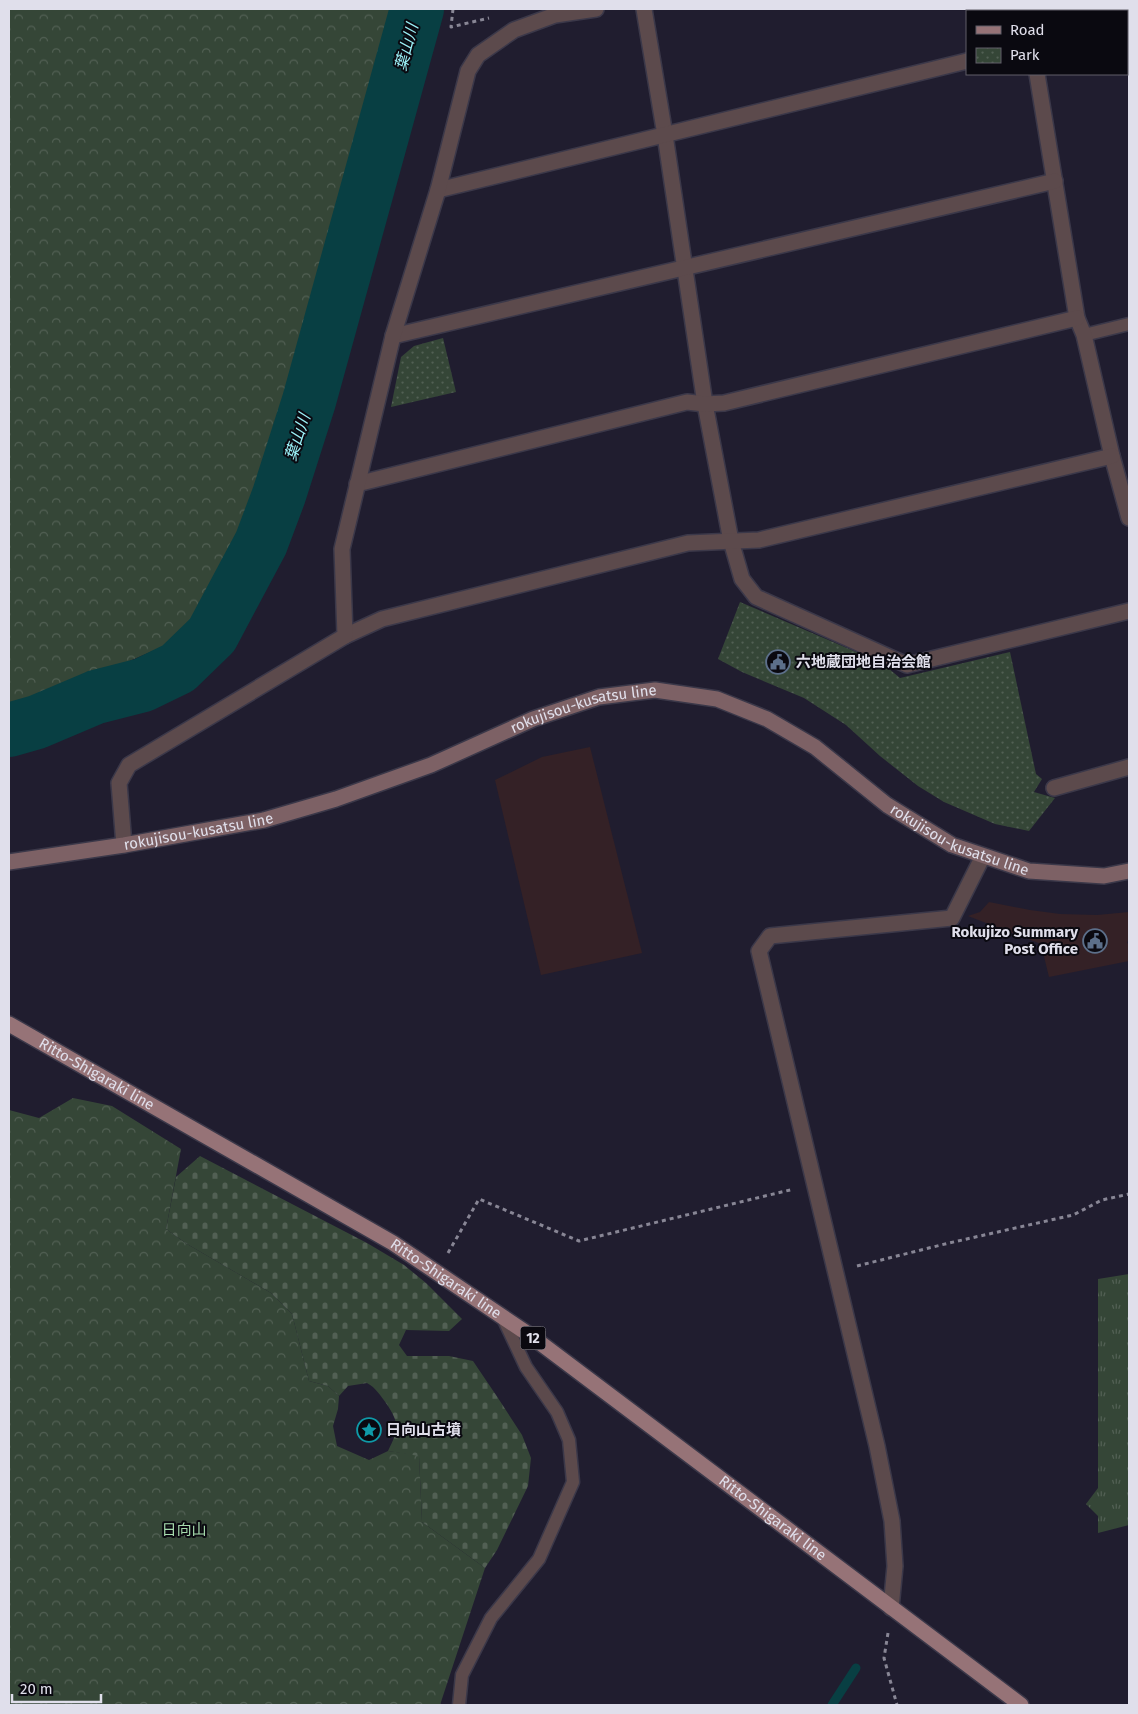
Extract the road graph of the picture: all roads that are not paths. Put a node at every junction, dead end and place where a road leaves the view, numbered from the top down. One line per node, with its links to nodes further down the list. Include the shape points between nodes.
1 (596, 9): 7 (street, via 555,15 514,30 478,55 468,70)
2 (644, 9): 5 (street)
3 (966, 61): 5 (street)
4 (1037, 75): 6 (street)
5 (665, 135): 7 (street); 8 (street)
6 (1055, 181): 8 (street); 9 (street)
7 (438, 190): 12 (street)
8 (684, 268): 12 (street); 13 (street)
9 (1077, 318): 11 (street); 13 (street, via 724,403)
10 (1129, 324): 11 (lane)
11 (1084, 335): 14 (street)
12 (392, 336): 15 (street)
13 (705, 404): 15 (street, via 687,402); 17 (street)
14 (1112, 456): 16 (street); 17 (street, via 759,540)
15 (357, 484): 19 (street, via 342,549)
16 (1129, 518)
17 (731, 541): 18 (street, via 742,579 756,597 907,665); 19 (street, via 688,543 382,619)
18 (1129, 611)
19 (345, 636): 22 (street, via 129,765 119,783)
20 (1129, 767): 21 (street)
21 (1054, 788)
22 (124, 845): 23 (main road, rokujisou-kusatsu line, via 264,820 336,799 432,765 542,716 598,698 655,690 717,699 767,719 815,747 887,805 952,845); 24 (main road, rokujisou-kusatsu line)
23 (983, 856): 25 (main road, rokujisou-kusatsu line, via 1029,871 1104,876); 28 (street, via 952,918 770,936 759,951 877,1446 892,1521 895,1566)
24 (9, 862)
25 (1129, 872)
26 (9, 1024): 27 (main road, Ritto-Shigaraki line / 12, via 393,1244)
27 (503, 1318): 28 (main road, Ritto-Shigaraki line / 12); 29 (lane, via 526,1367 557,1412 568,1440 573,1482 539,1558 491,1618 462,1675)
28 (891, 1608): 30 (main road, Ritto-Shigaraki line / 12)
29 (459, 1705)
30 (1020, 1705)

